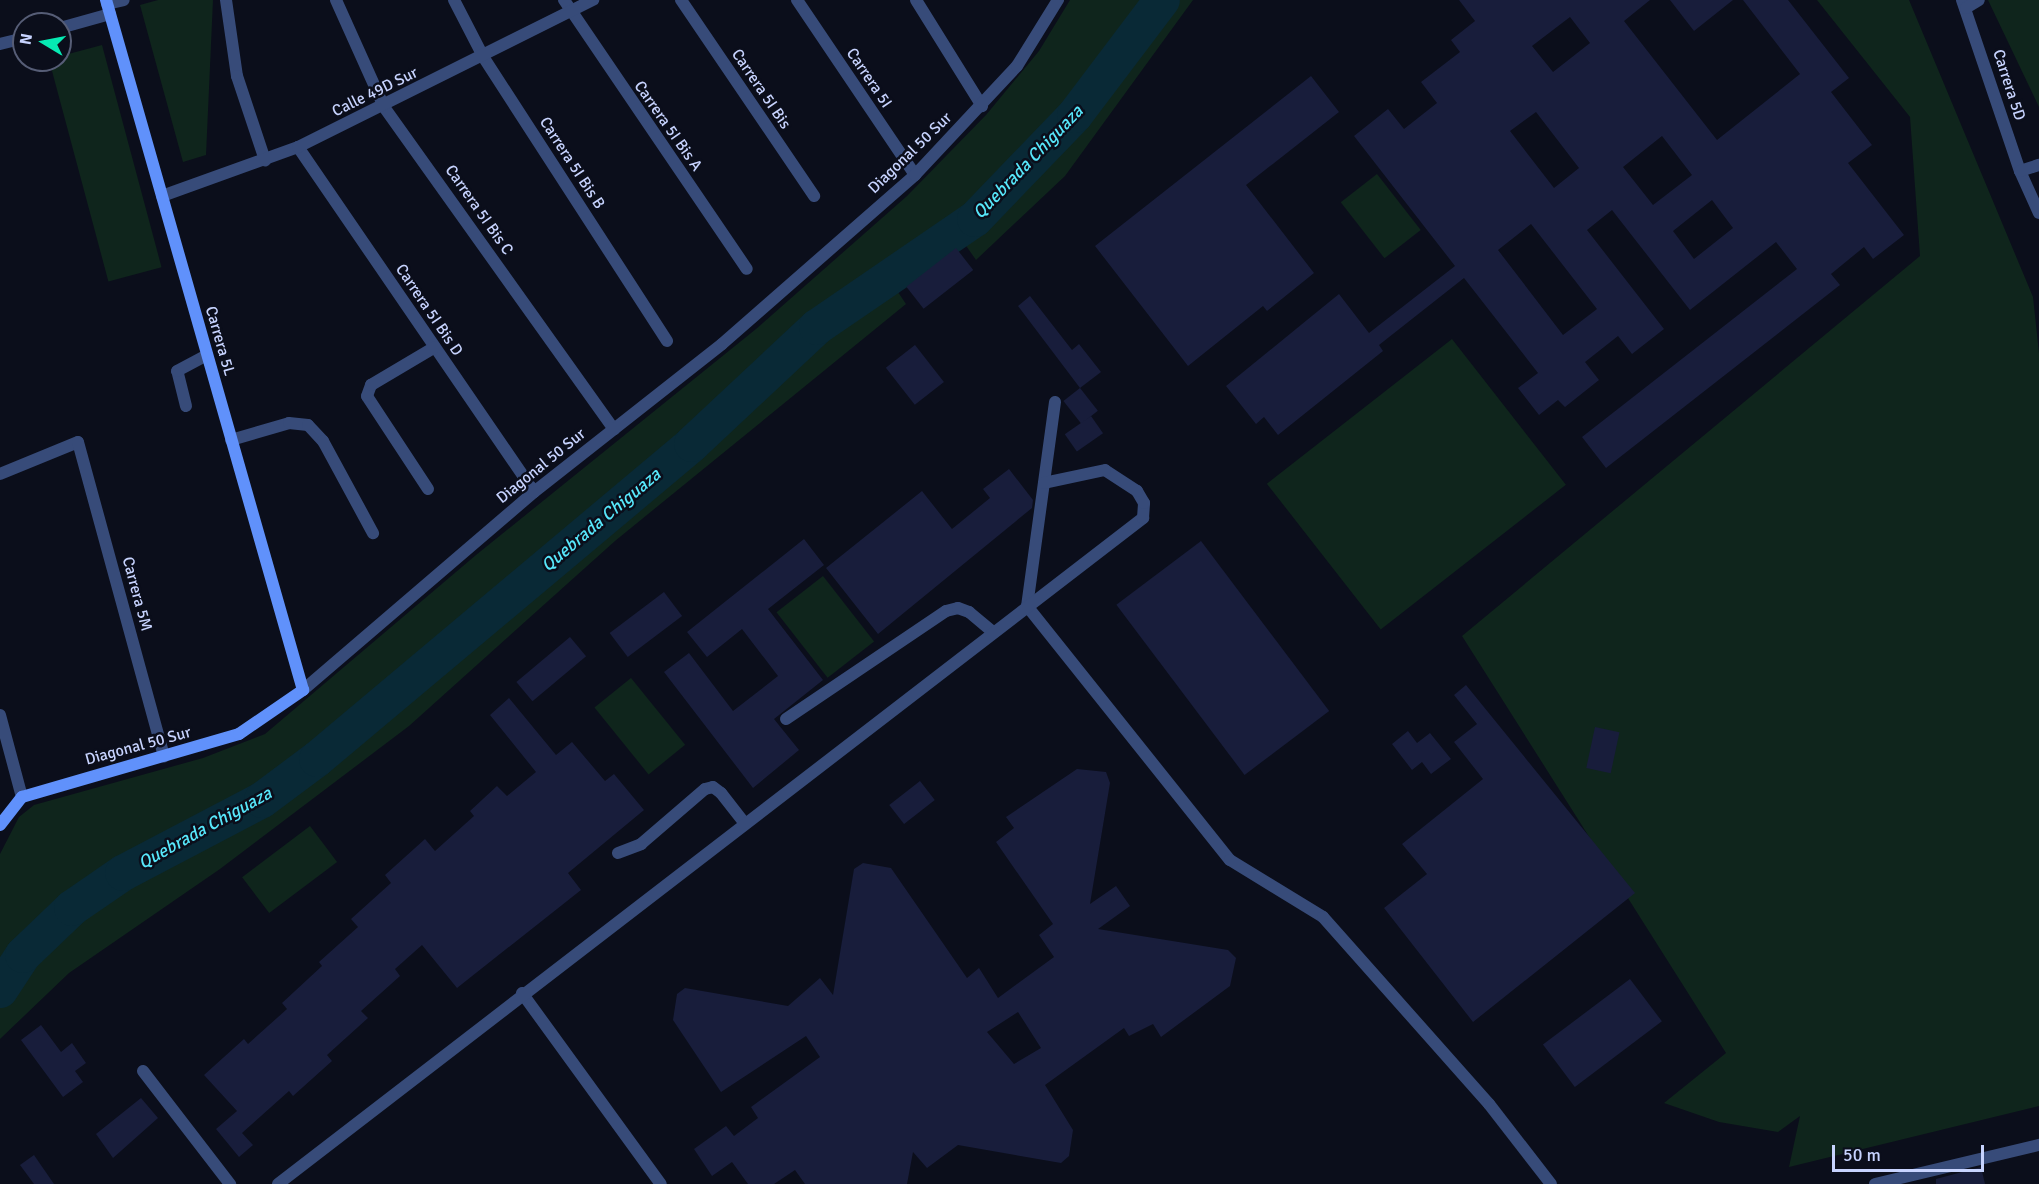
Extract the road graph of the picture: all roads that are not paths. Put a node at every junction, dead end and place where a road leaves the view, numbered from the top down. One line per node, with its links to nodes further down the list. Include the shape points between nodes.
1 (124, 0): 13 (street)
2 (226, 0): 20 (street, via 237,76)
3 (336, 0): 17 (street, Carrera 5I Bis C)
4 (454, 0): 16 (street, Carrera 5I Bis B)
5 (564, 0): 14 (street, Carrera 5I Bis A)
6 (593, 0): 14 (street, Calle 49D Sur)
7 (681, 0): 25 (street, Carrera 5I Bis)
8 (797, 0): 23 (street, Carrera 5I)
9 (916, 0): 18 (street)
10 (1058, 0): 18 (street, Diagonal 50 Sur, via 1041,32)
11 (1979, 0): 12 (street)
12 (1964, 4): 22 (street, Carrera 5D)
13 (108, 6): 15 (street); 24 (main road, Carrera 5L)
14 (570, 13): 16 (street, Calle 49D Sur); 27 (street, Carrera 5I Bis A)
15 (72, 22)
16 (484, 57): 17 (street, Calle 49D Sur); 28 (street, Carrera 5I Bis B)
17 (384, 106): 19 (street, Calle 49D Sur); 33 (street, Carrera 5I Bis C)
18 (982, 106): 23 (street, Diagonal 50 Sur)
19 (297, 147): 20 (street, Calle 49D Sur); 29 (street, Carrera 5I Bis D)
20 (265, 160): 24 (street, Calle 49D Sur)
21 (2039, 165): 22 (street)
22 (2020, 171): 26 (street, Carrera 5D)
23 (915, 175): 33 (street, Diagonal 50 Sur, via 722,344)
24 (162, 196): 30 (main road, Carrera 5L)
25 (814, 196)
26 (2039, 213)
27 (747, 269)
28 (667, 341)
29 (435, 347): 37 (street, via 371,386 367,396); 38 (street, Carrera 5I Bis D)
30 (207, 355): 32 (street, via 177,371); 34 (main road, Carrera 5L)
31 (1055, 402): 36 (street)
32 (186, 406)
33 (614, 429): 38 (street, Diagonal 50 Sur)
34 (231, 440): 39 (street, via 289,423 308,425 323,441); 42 (main road, Carrera 5L)
35 (0, 474): 45 (street, Carrera 5M, via 78,442)
36 (1044, 483): 40 (street); 40 (street, via 1105,470 1137,491 1144,503 1143,518)
37 (428, 489)
38 (534, 492): 42 (street, Diagonal 50 Sur)
39 (373, 533)
40 (1027, 606): 41 (street); 56 (street, via 1230,860 1323,917 1489,1104)
41 (993, 632): 44 (street, via 969,612 958,608 946,611); 47 (street)
42 (303, 690): 45 (main road, Diagonal 50 Sur, via 239,734)
43 (0, 715): 46 (street)
44 (786, 719)
45 (164, 756): 46 (main road, Diagonal 50 Sur)
46 (22, 797): 48 (main road)
47 (744, 822): 49 (street, via 714,787 705,789 642,844); 50 (street)
48 (0, 825)
49 (618, 852)
50 (522, 993): 54 (street); 55 (street)
51 (143, 1071): 53 (street)
52 (2039, 1145): 57 (street)
53 (230, 1184)
54 (278, 1184)
55 (661, 1184)
56 (1551, 1184)
57 (1875, 1184)

